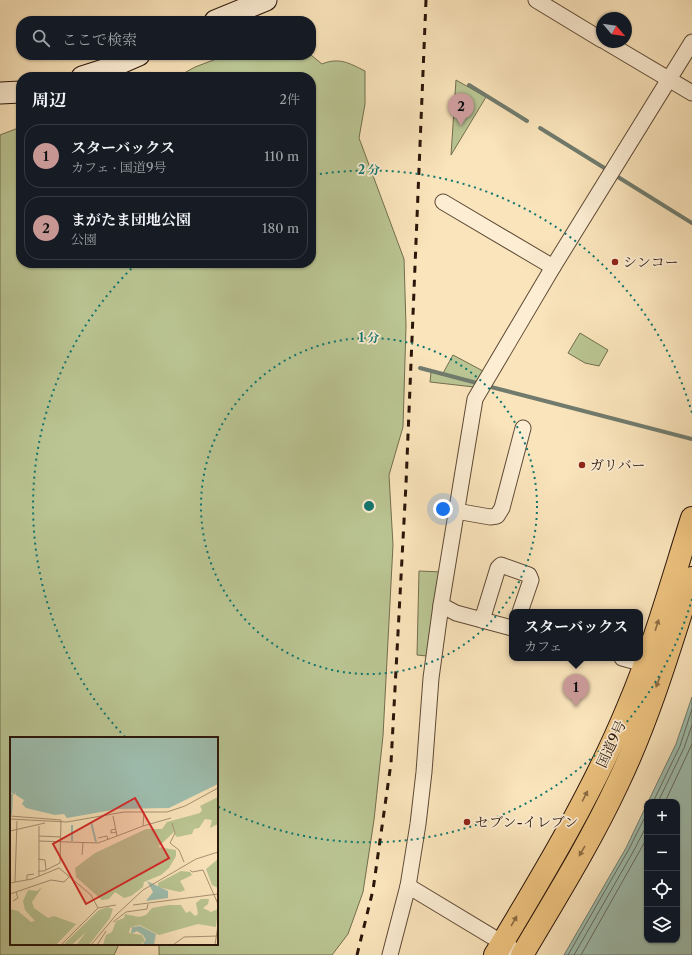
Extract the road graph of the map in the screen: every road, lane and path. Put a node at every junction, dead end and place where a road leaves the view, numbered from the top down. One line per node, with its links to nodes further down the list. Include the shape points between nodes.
1 (266, 0): 3 (street)
2 (536, 0): 4 (street)
3 (227, 16)
4 (596, 36)
5 (692, 42): 9 (street)
6 (616, 48): 9 (street)
7 (128, 60): 8 (street)
8 (98, 72)
9 (669, 80): 12 (street); 14 (street)
10 (16, 92): 11 (street)
11 (0, 93)
12 (692, 93)
13 (443, 202): 14 (street)
14 (552, 267): 16 (street, via 475,399)
15 (523, 428): 16 (street, via 502,508 497,516 490,517)
16 (456, 510): 19 (street)
17 (692, 518): 24 (highway, 国道9号, one-way to 17)
18 (692, 578): 28 (highway, 国道9号, one-way to 28, via 663,670 618,783 593,832)
19 (441, 605): 21 (street, via 456,613); 25 (street, via 431,678 419,817)
20 (521, 609): 21 (street, via 531,580 529,575 501,565)
21 (482, 620): 22 (street)
22 (509, 627)
23 (633, 661): 24 (street)
24 (644, 664): 26 (highway, 国道9号, one-way to 24, via 571,824 601,766)
25 (408, 886): 26 (street); 27 (street)
26 (498, 949): 28 (street)
27 (390, 955)
28 (522, 955)

